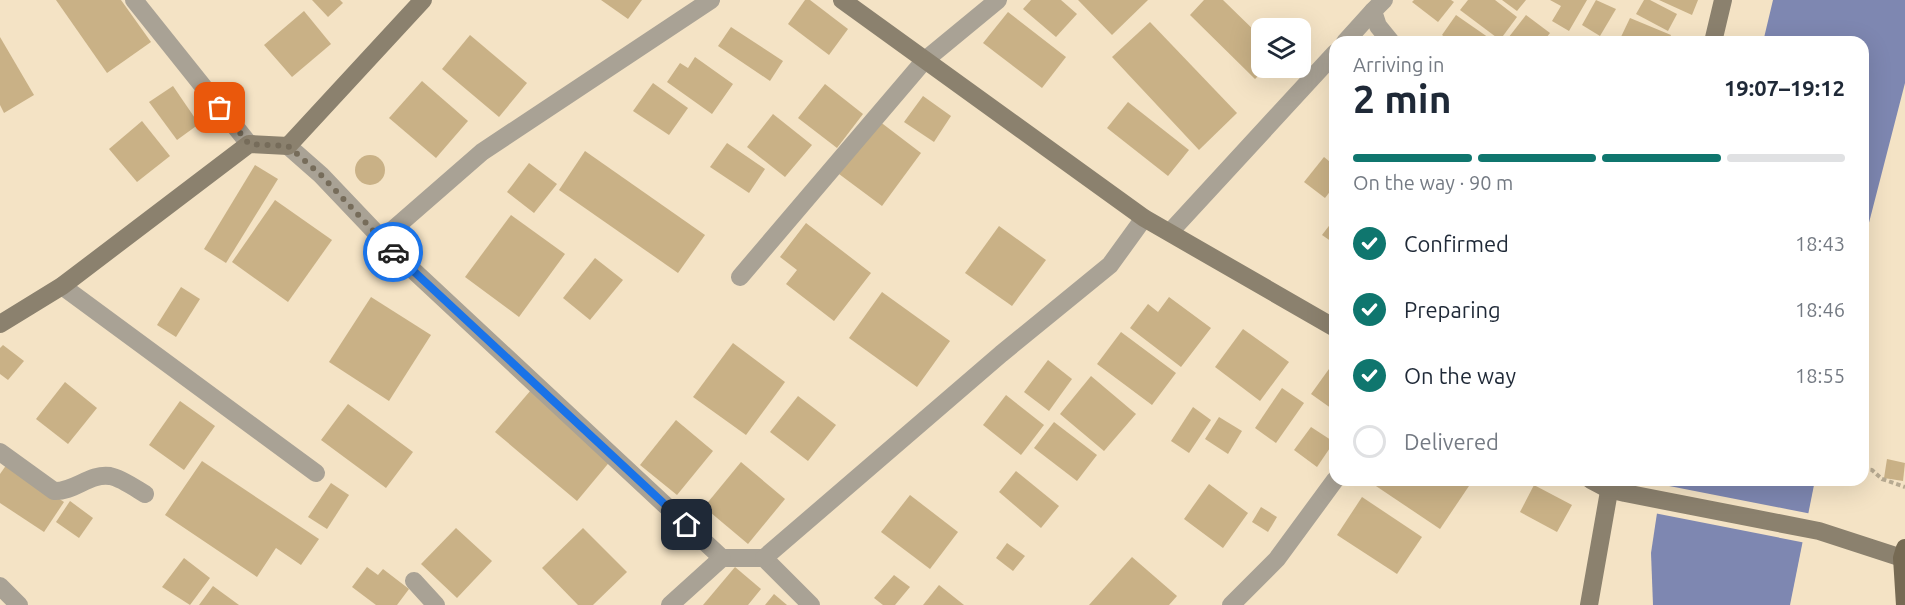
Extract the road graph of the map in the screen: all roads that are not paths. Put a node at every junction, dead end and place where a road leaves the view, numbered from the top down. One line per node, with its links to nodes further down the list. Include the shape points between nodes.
1 (134, 0): 13 (street)
2 (423, 0): 14 (main road)
3 (711, 0): 17 (street, via 482,152)
4 (842, 0): 12 (main road)
5 (998, 0): 12 (street)
6 (1723, 0): 10 (main road)
7 (1378, 6): 8 (street); 9 (street, via 1378,26)
8 (1350, 36)
9 (1386, 36)
10 (1714, 36)
11 (1329, 60): 16 (street)
12 (924, 61): 15 (main road); 18 (street)
13 (249, 144): 14 (main road); 19 (main road)
14 (288, 146): 17 (street, via 321,175)
15 (1144, 218): 16 (main road); 29 (street, via 1110,265)
16 (1171, 231): 21 (main road)
17 (381, 240): 28 (street)
18 (740, 277)
19 (62, 286): 20 (main road); 23 (street)
20 (0, 324)
21 (1329, 324)
22 (0, 452): 26 (street, via 54,491 65,491 99,476 112,476)
23 (316, 473)
24 (1331, 486): 36 (street, via 1277,559)
25 (1615, 488): 27 (main road, via 1819,531); 37 (main road)
26 (145, 494)
27 (1904, 555): 38 (main road)
28 (722, 558): 29 (street); 34 (street)
29 (764, 558): 35 (street)
30 (414, 581): 33 (street)
31 (0, 586): 32 (street)
32 (19, 605)
33 (436, 605)
34 (670, 605)
35 (811, 605)
36 (1231, 605)
37 (1589, 605)
38 (1905, 605)

